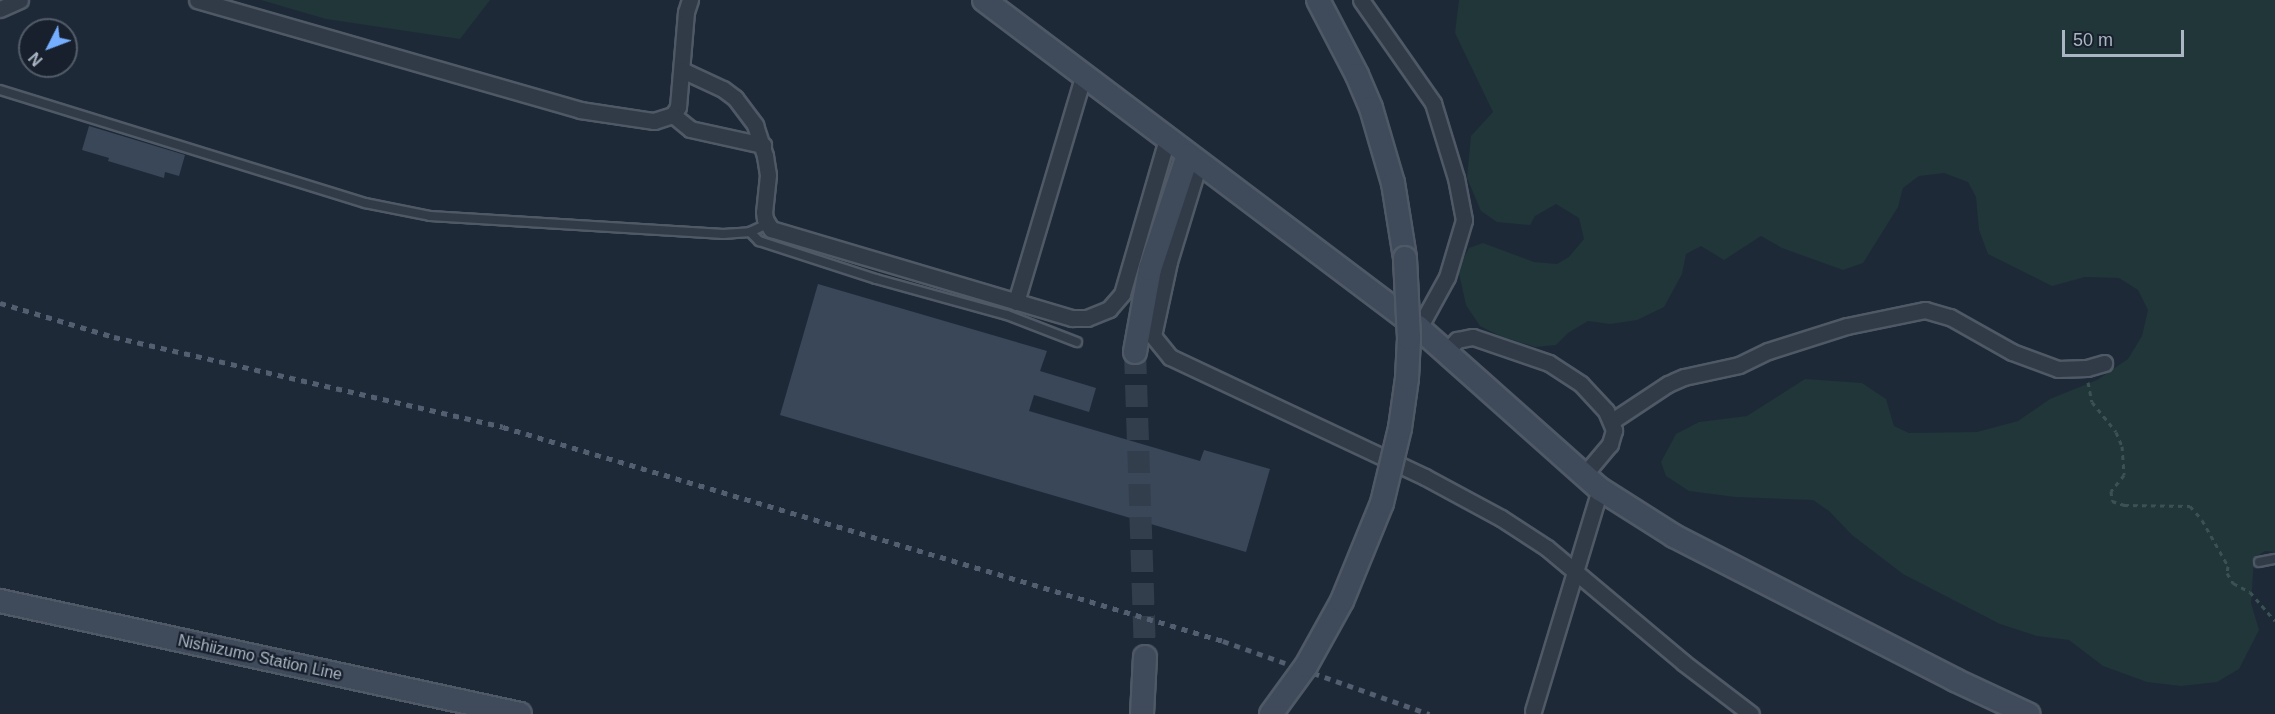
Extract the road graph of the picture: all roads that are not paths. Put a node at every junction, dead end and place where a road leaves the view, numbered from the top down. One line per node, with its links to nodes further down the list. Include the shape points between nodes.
1 (20, 0): 7 (street)
2 (197, 0): 11 (street, via 580,110 638,121 654,121)
3 (690, 0): 8 (street)
4 (984, 0): 9 (street)
5 (1318, 0): 33 (street, bridge, via 1371,108 1393,183 1405,258 1407,378 1382,503 1342,602 1306,666)
6 (1361, 0): 18 (street, via 1433,103 1456,178 1464,220 1447,277)
7 (0, 9)
8 (682, 70): 11 (street, via 681,99); 13 (street, via 711,81 735,98 755,125)
9 (1084, 74): 12 (street); 17 (street)
10 (0, 90): 16 (lane, via 365,203 430,216 723,234)
11 (672, 114): 13 (street, via 690,129)
12 (1167, 139): 14 (street); 17 (street, via 1119,300 1109,309 1080,319)
13 (763, 145): 15 (street, via 768,175 764,212)
14 (1193, 159): 18 (street); 21 (street, via 1150,269); 27 (street, via 1153,336 1170,357 1425,477 1501,518)
15 (767, 224): 16 (lane); 17 (street, via 777,232)
16 (750, 232): 19 (lane, via 759,241 1007,315)
17 (1016, 302)
18 (1419, 328): 20 (street)
19 (1077, 342)
20 (1447, 351): 23 (street, via 1457,340 1473,337 1530,354 1581,384); 24 (street)
21 (1135, 352)
22 (2104, 363): 23 (street, via 2058,369 2037,363 1950,317 1925,310 1847,326 1768,351 1738,365 1684,377)
23 (1612, 421): 24 (street, via 1610,444)
24 (1592, 482): 27 (street); 35 (street, via 1674,536)
25 (2275, 559): 26 (lane)
26 (2259, 562)
27 (1575, 572): 30 (street); 34 (street)
28 (0, 601): 31 (street, Nishiizumo Station Line)
29 (1145, 657): 32 (street)
30 (1533, 711)
31 (519, 714)
32 (1142, 714)
33 (1271, 714)
34 (1751, 714)
35 (2028, 714)

